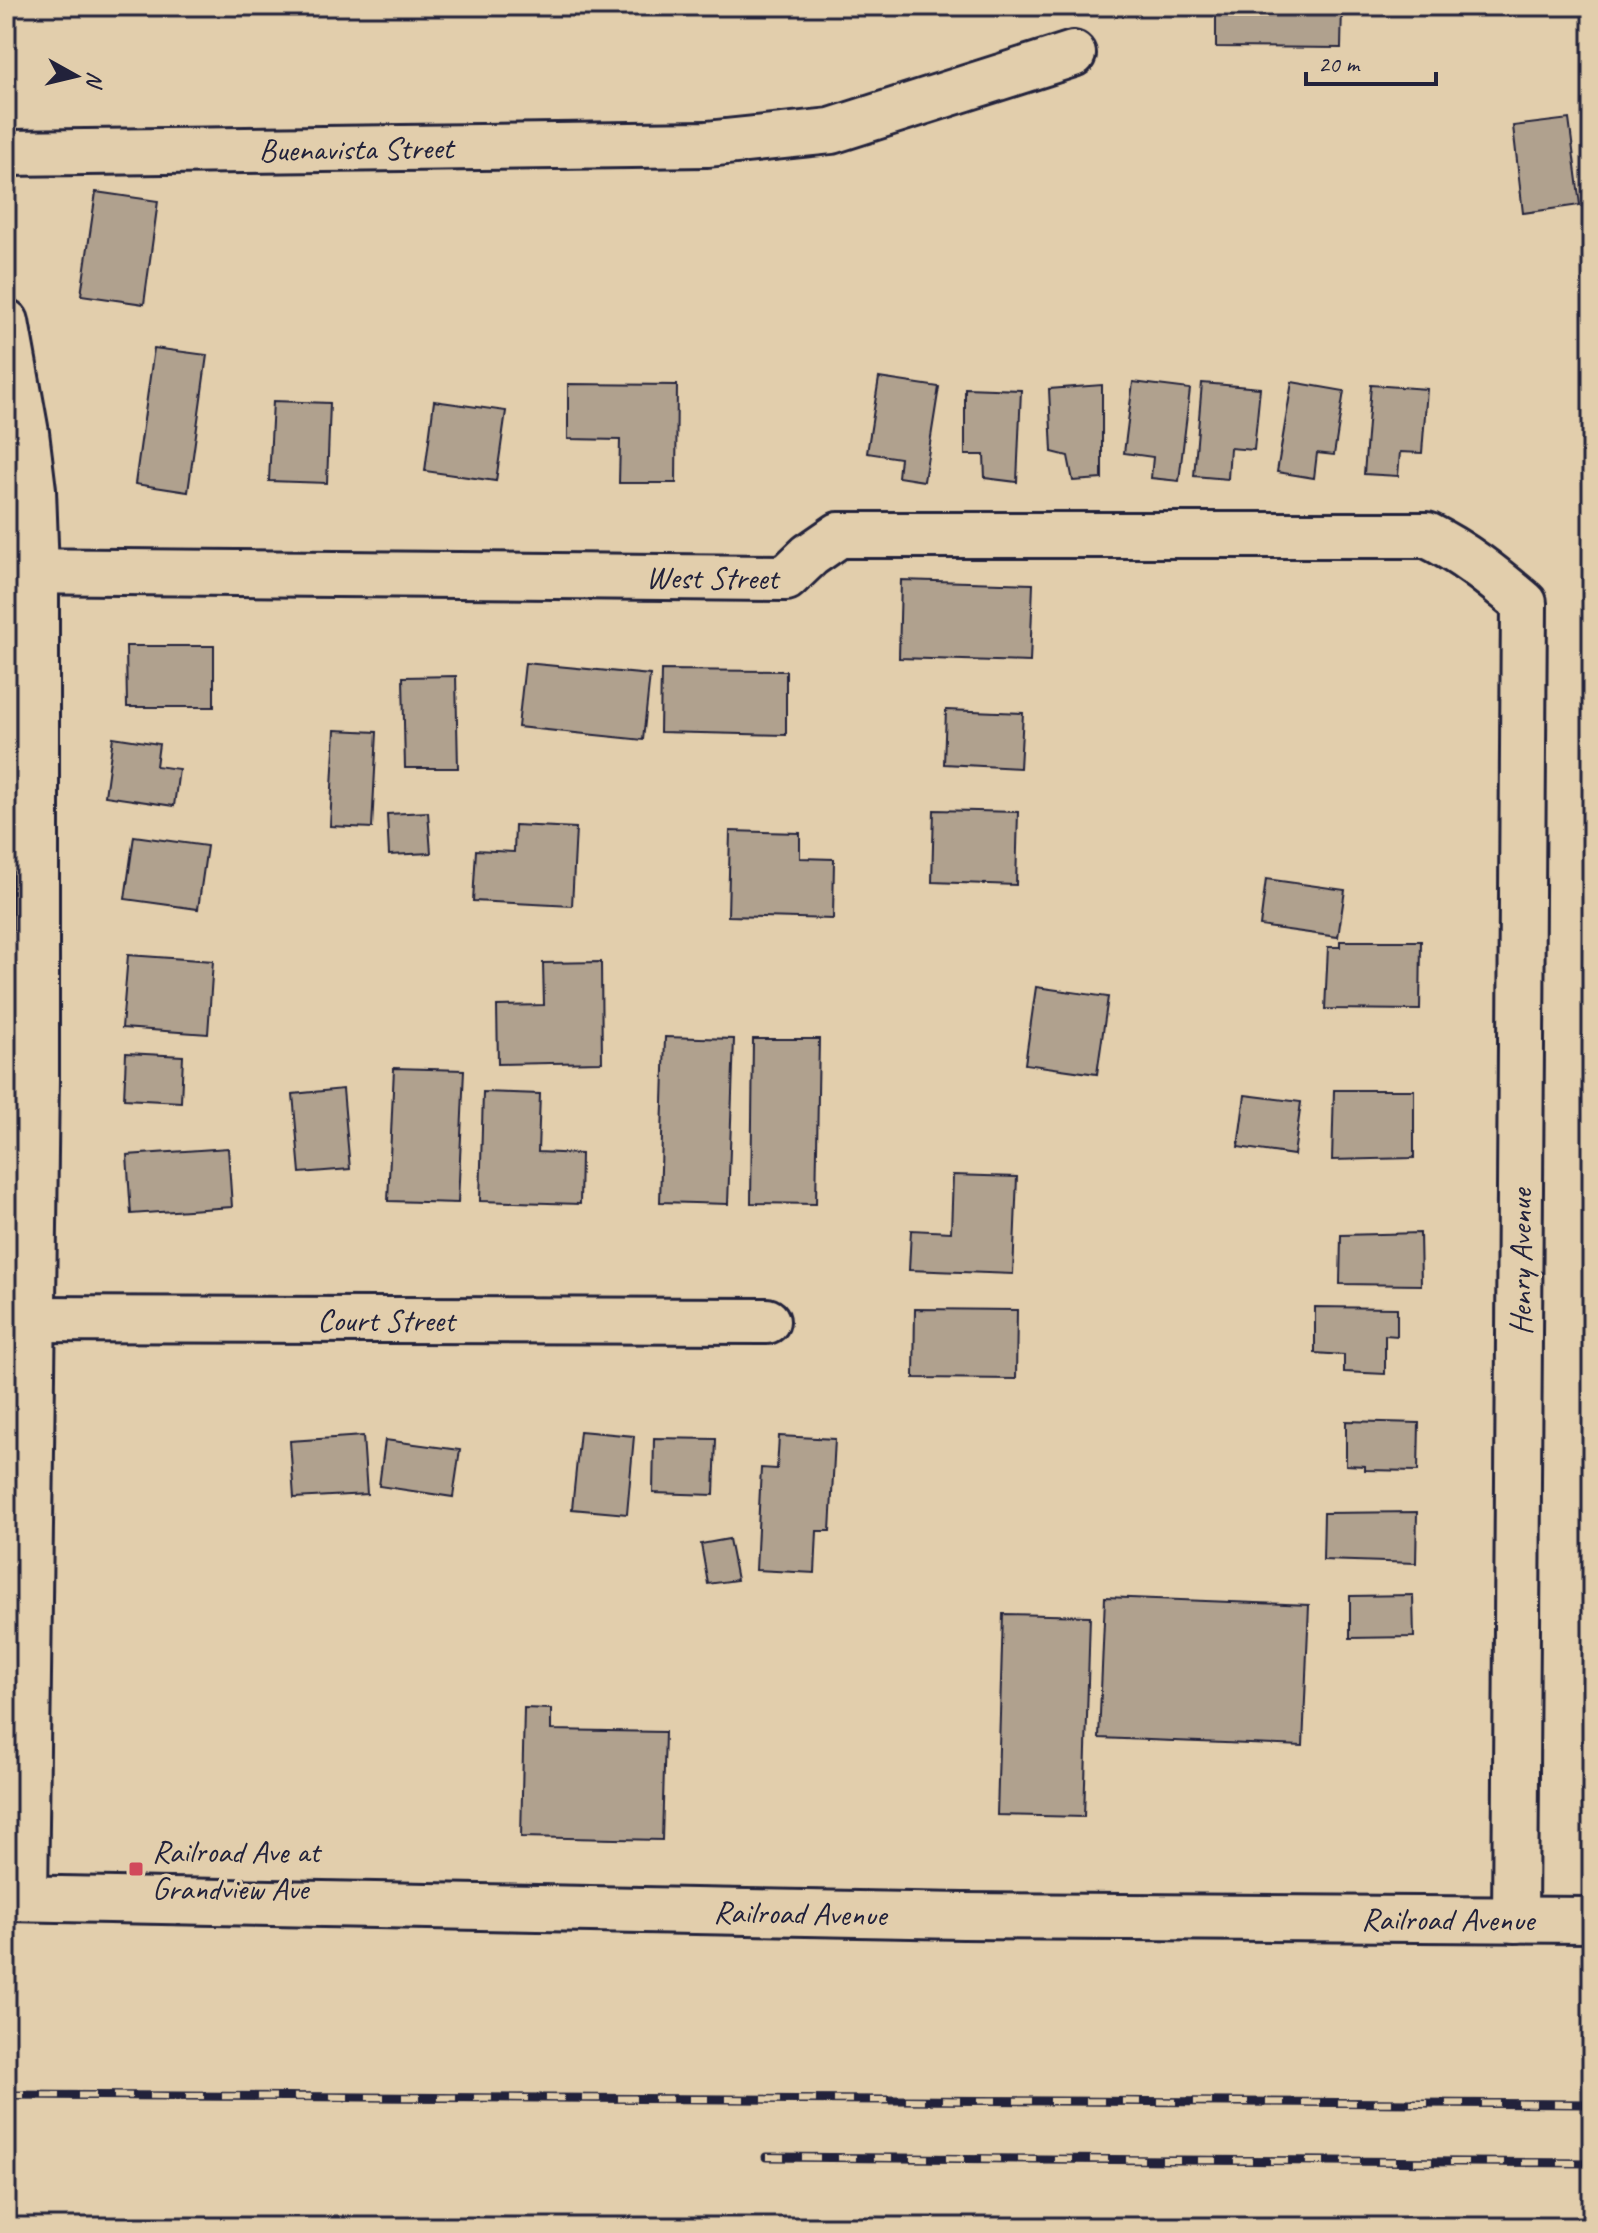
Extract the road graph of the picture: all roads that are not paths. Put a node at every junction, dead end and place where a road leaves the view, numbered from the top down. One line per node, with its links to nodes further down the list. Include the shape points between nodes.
1 (1073, 54): 2 (street, Buenavista Street, via 831,131 707,144)
2 (6, 153)
3 (6, 322): 4 (street, via 33,490)
4 (21, 571): 5 (street, West Street, via 786,578 839,535 1427,535 1475,562); 6 (street, via 36,1077)
5 (1524, 603): 9 (street, Henry Avenue)
6 (19, 1319): 7 (street, Court Street); 8 (street)
7 (767, 1321)
8 (16, 1898): 9 (street, Railroad Avenue, via 963,1916)
9 (1515, 1920): 10 (street, Railroad Avenue)
10 (1592, 1920)

